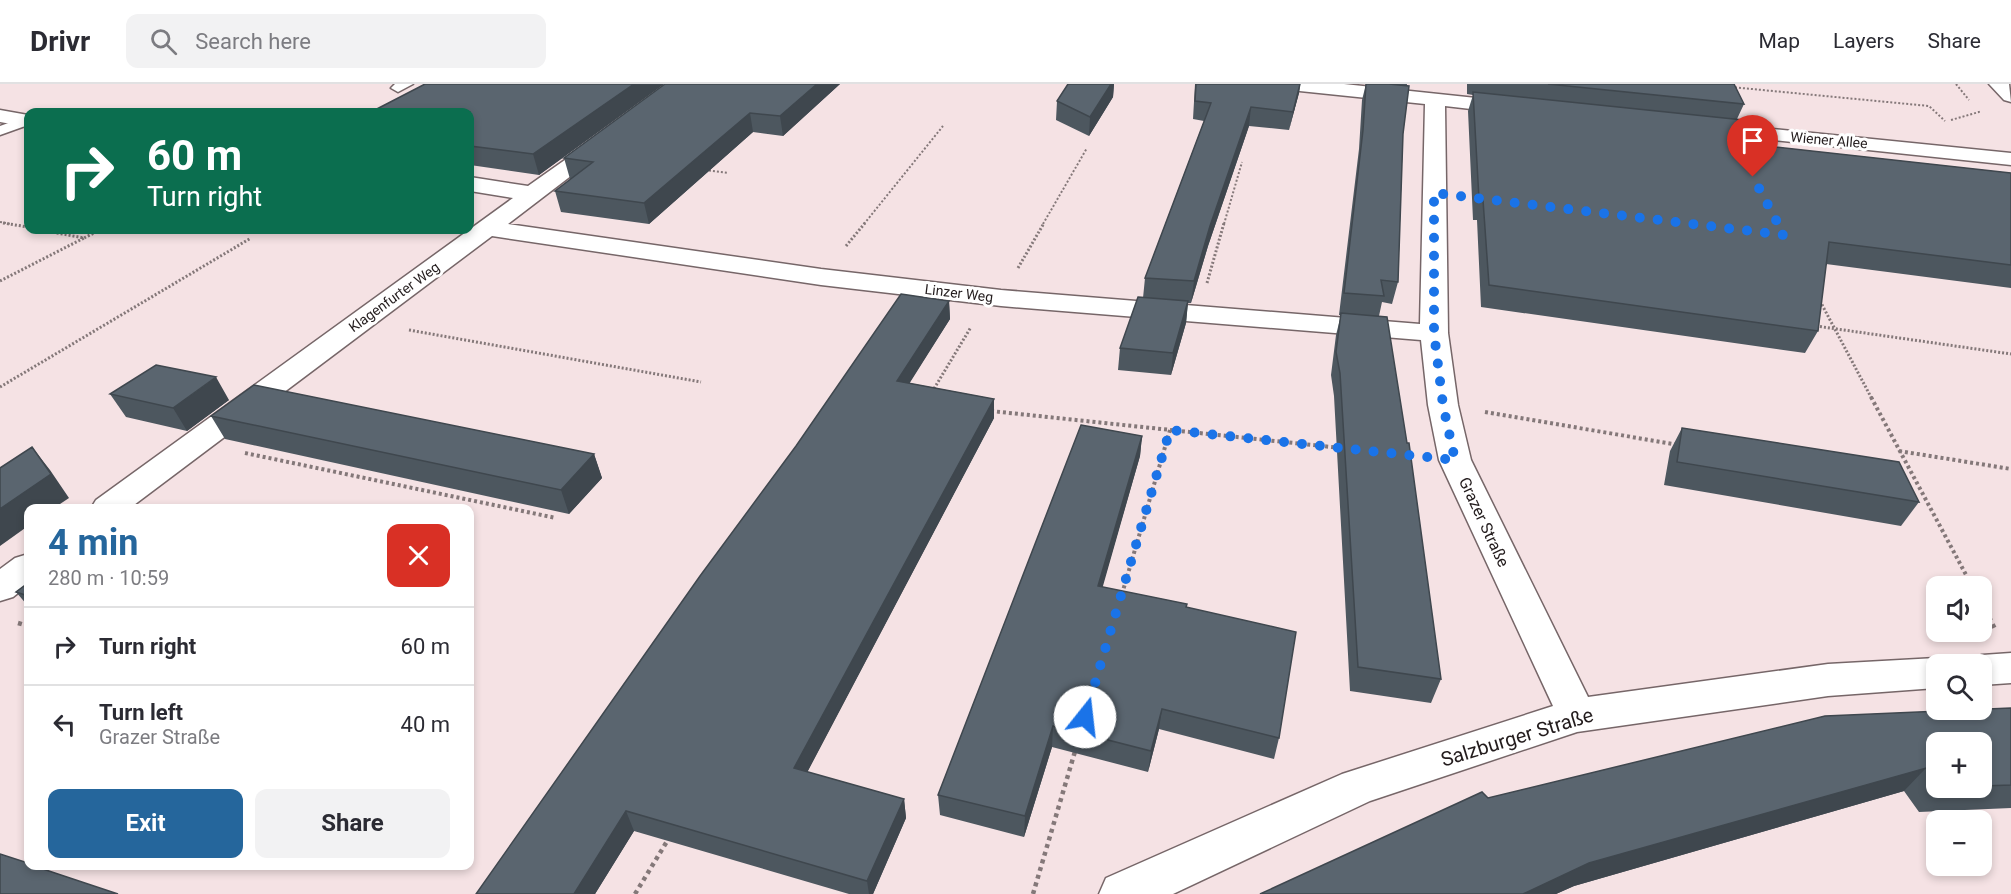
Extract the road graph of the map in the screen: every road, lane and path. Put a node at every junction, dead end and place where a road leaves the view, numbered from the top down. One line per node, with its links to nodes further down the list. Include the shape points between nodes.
1 (1296, 84): 5 (street)
2 (1956, 84): 14 (path, via 1979,112 1945,121 1929,106 1726,86)
3 (1998, 84): 4 (street)
4 (2011, 96)
5 (1435, 99): 6 (street); 37 (street, Grazer Straße)
6 (1529, 109)
7 (0, 117): 8 (street)
8 (24, 120)
9 (24, 122): 13 (lane)
10 (943, 126): 29 (path)
11 (1694, 127): 14 (street, Wiener Allee)
12 (620, 130): 21 (street, Klagenfurter Weg)
13 (0, 131)
14 (1756, 133): 16 (street, Wiener Allee)
15 (1088, 148): 32 (path)
16 (2011, 159)
17 (1242, 162): 33 (path)
18 (705, 170): 19 (path)
19 (728, 173)
20 (474, 185): 21 (street)
21 (534, 194): 24 (street, Klagenfurter Weg)
22 (0, 222): 23 (path)
23 (24, 226)
24 (488, 228): 29 (street, Linzer Weg); 34 (street, Klagenfurter Weg)
25 (62, 234): 27 (path)
26 (92, 234): 27 (path)
27 (84, 238): 30 (path)
28 (251, 238): 40 (path)
29 (821, 277): 32 (street, Linzer Weg)
30 (0, 281)
31 (1817, 297): 36 (path)
32 (1001, 298): 33 (street, Linzer Weg); 41 (path, via 978,316)
33 (1199, 313): 37 (street, Linzer Weg)
34 (361, 321): 39 (path); 52 (street, Klagenfurter Weg)
35 (1810, 325): 36 (path)
36 (1834, 328): 38 (path); 47 (path)
37 (1434, 333): 42 (street, Grazer Straße)
38 (2011, 354)
39 (701, 382)
40 (0, 387)
41 (926, 402)
42 (1443, 405): 45 (path); 63 (street, Grazer Straße, via 1455,460)
43 (983, 410): 44 (path)
44 (1170, 430): 46 (path); 57 (path)
45 (1686, 446)
46 (1348, 448)
47 (1898, 450): 49 (path); 51 (path)
48 (239, 451): 53 (path)
49 (2011, 469)
50 (1906, 484): 51 (path)
51 (1918, 486): 55 (path)
52 (113, 504)
53 (556, 518)
54 (24, 570): 56 (street)
55 (1967, 576)
56 (0, 588)
57 (1120, 600)
58 (17, 622): 59 (path)
59 (24, 625)
60 (2011, 668): 61 (street)
61 (1992, 669)
62 (1926, 674): 63 (street, Salzburger Straße, via 1828,680)
63 (1577, 715): 68 (street, Salzburger Straße, via 1357,788)
64 (1077, 747): 67 (path)
65 (672, 832): 66 (path)
66 (635, 894)
67 (1033, 894)
68 (1123, 894)

